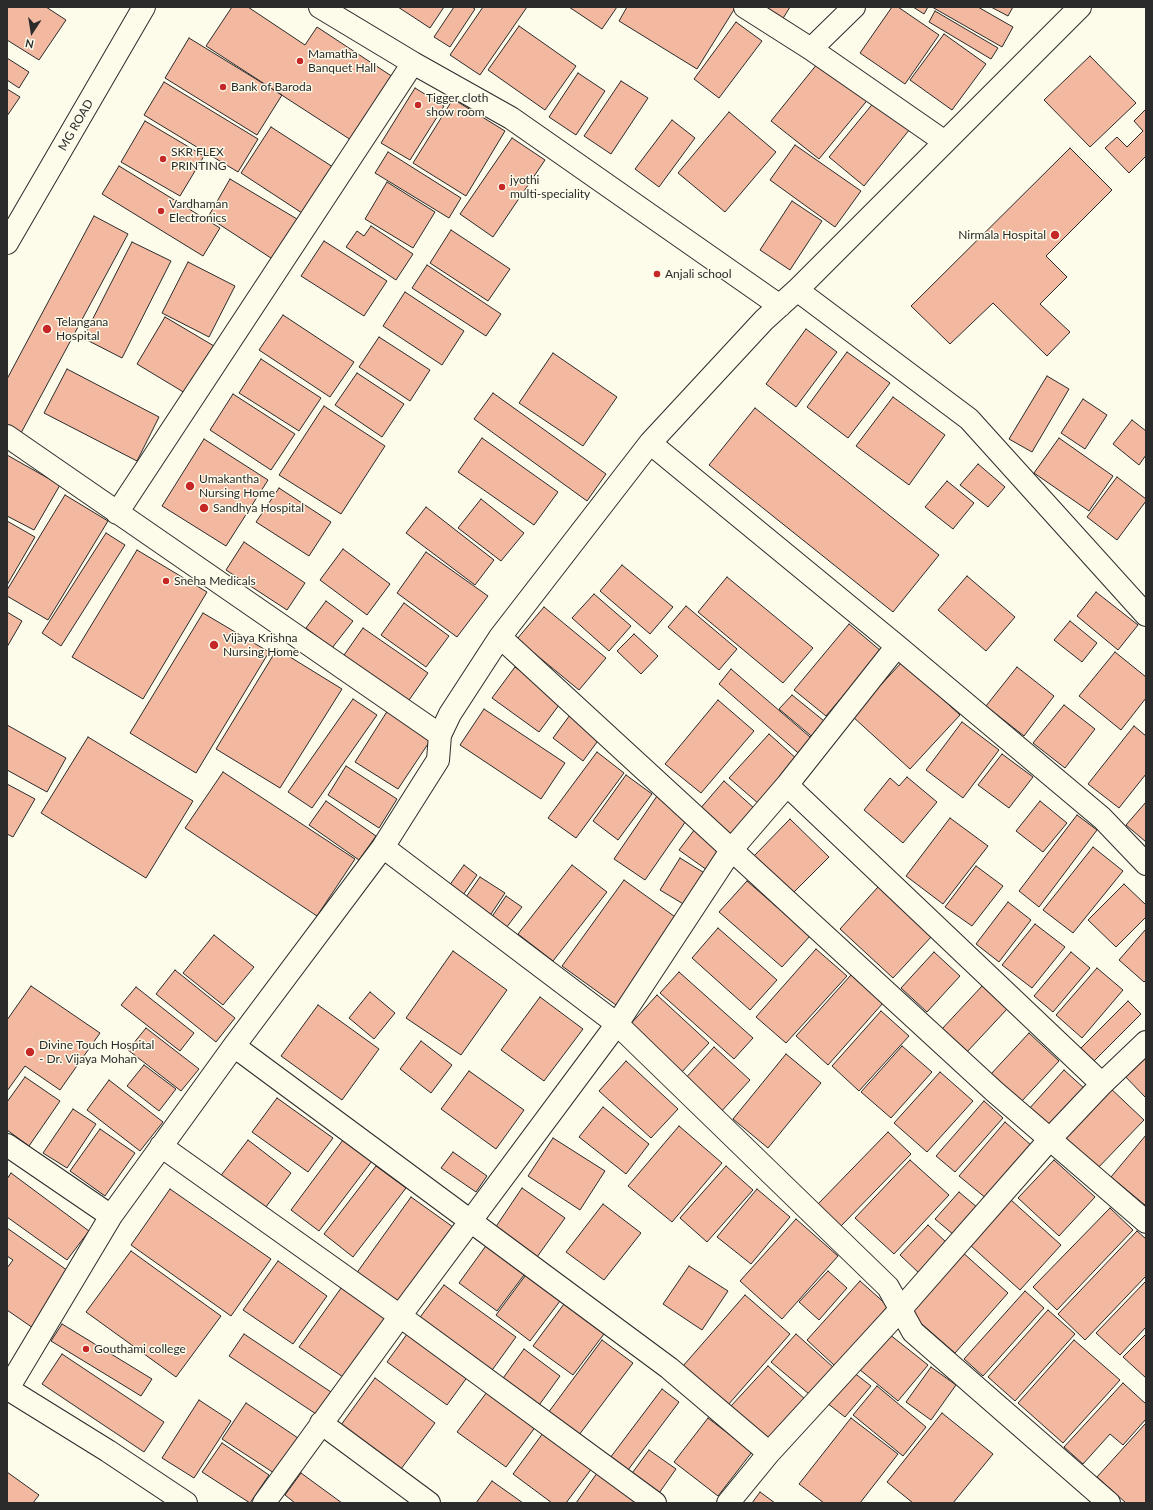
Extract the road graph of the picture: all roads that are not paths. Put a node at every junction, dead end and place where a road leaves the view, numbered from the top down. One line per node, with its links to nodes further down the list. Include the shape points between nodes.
1 (144, 7): 9 (street, MG ROAD)
2 (320, 7): 7 (street)
3 (745, 7): 6 (street)
4 (854, 7): 6 (street)
5 (1080, 7): 8 (street)
6 (811, 48): 8 (street)
7 (412, 63): 11 (street, via 511,118); 14 (street)
8 (945, 142): 10 (street)
9 (7, 243)
10 (797, 290): 11 (street); 15 (street, via 969,420)
11 (780, 306): 13 (street)
12 (7, 436): 14 (street)
13 (650, 443): 16 (street); 17 (street)
14 (117, 513): 18 (street)
15 (1146, 615)
16 (500, 637): 18 (street, via 450,714); 21 (street)
17 (897, 646): 19 (street); 22 (street, via 1102,818)
18 (440, 735): 20 (street, via 438,760)
19 (787, 785): 21 (street); 26 (street)
20 (383, 847): 23 (street); 25 (street)
21 (732, 849): 23 (street); 27 (street, via 995,1092)
22 (1146, 864)
23 (617, 1024): 31 (street); 33 (street, via 888,1287)
24 (1146, 1042): 26 (street)
25 (234, 1046): 29 (street); 31 (street)
26 (1102, 1084): 27 (street)
27 (1050, 1139): 32 (street); 33 (street)
28 (7, 1145): 30 (street)
29 (161, 1146): 30 (street); 34 (street)
30 (111, 1216): 35 (street)
31 (469, 1222): 34 (street); 37 (street, via 669,1368)
32 (1146, 1222)
33 (900, 1310): 37 (street); 43 (street, via 913,1332)
34 (400, 1316): 36 (street); 41 (street)
35 (7, 1390): 38 (street, via 108,1451)
36 (322, 1423): 39 (street); 40 (street)
37 (769, 1452): 42 (street)
38 (186, 1503)
39 (264, 1503)
40 (430, 1503)
41 (655, 1503)
42 (728, 1503)
43 (1109, 1503)

